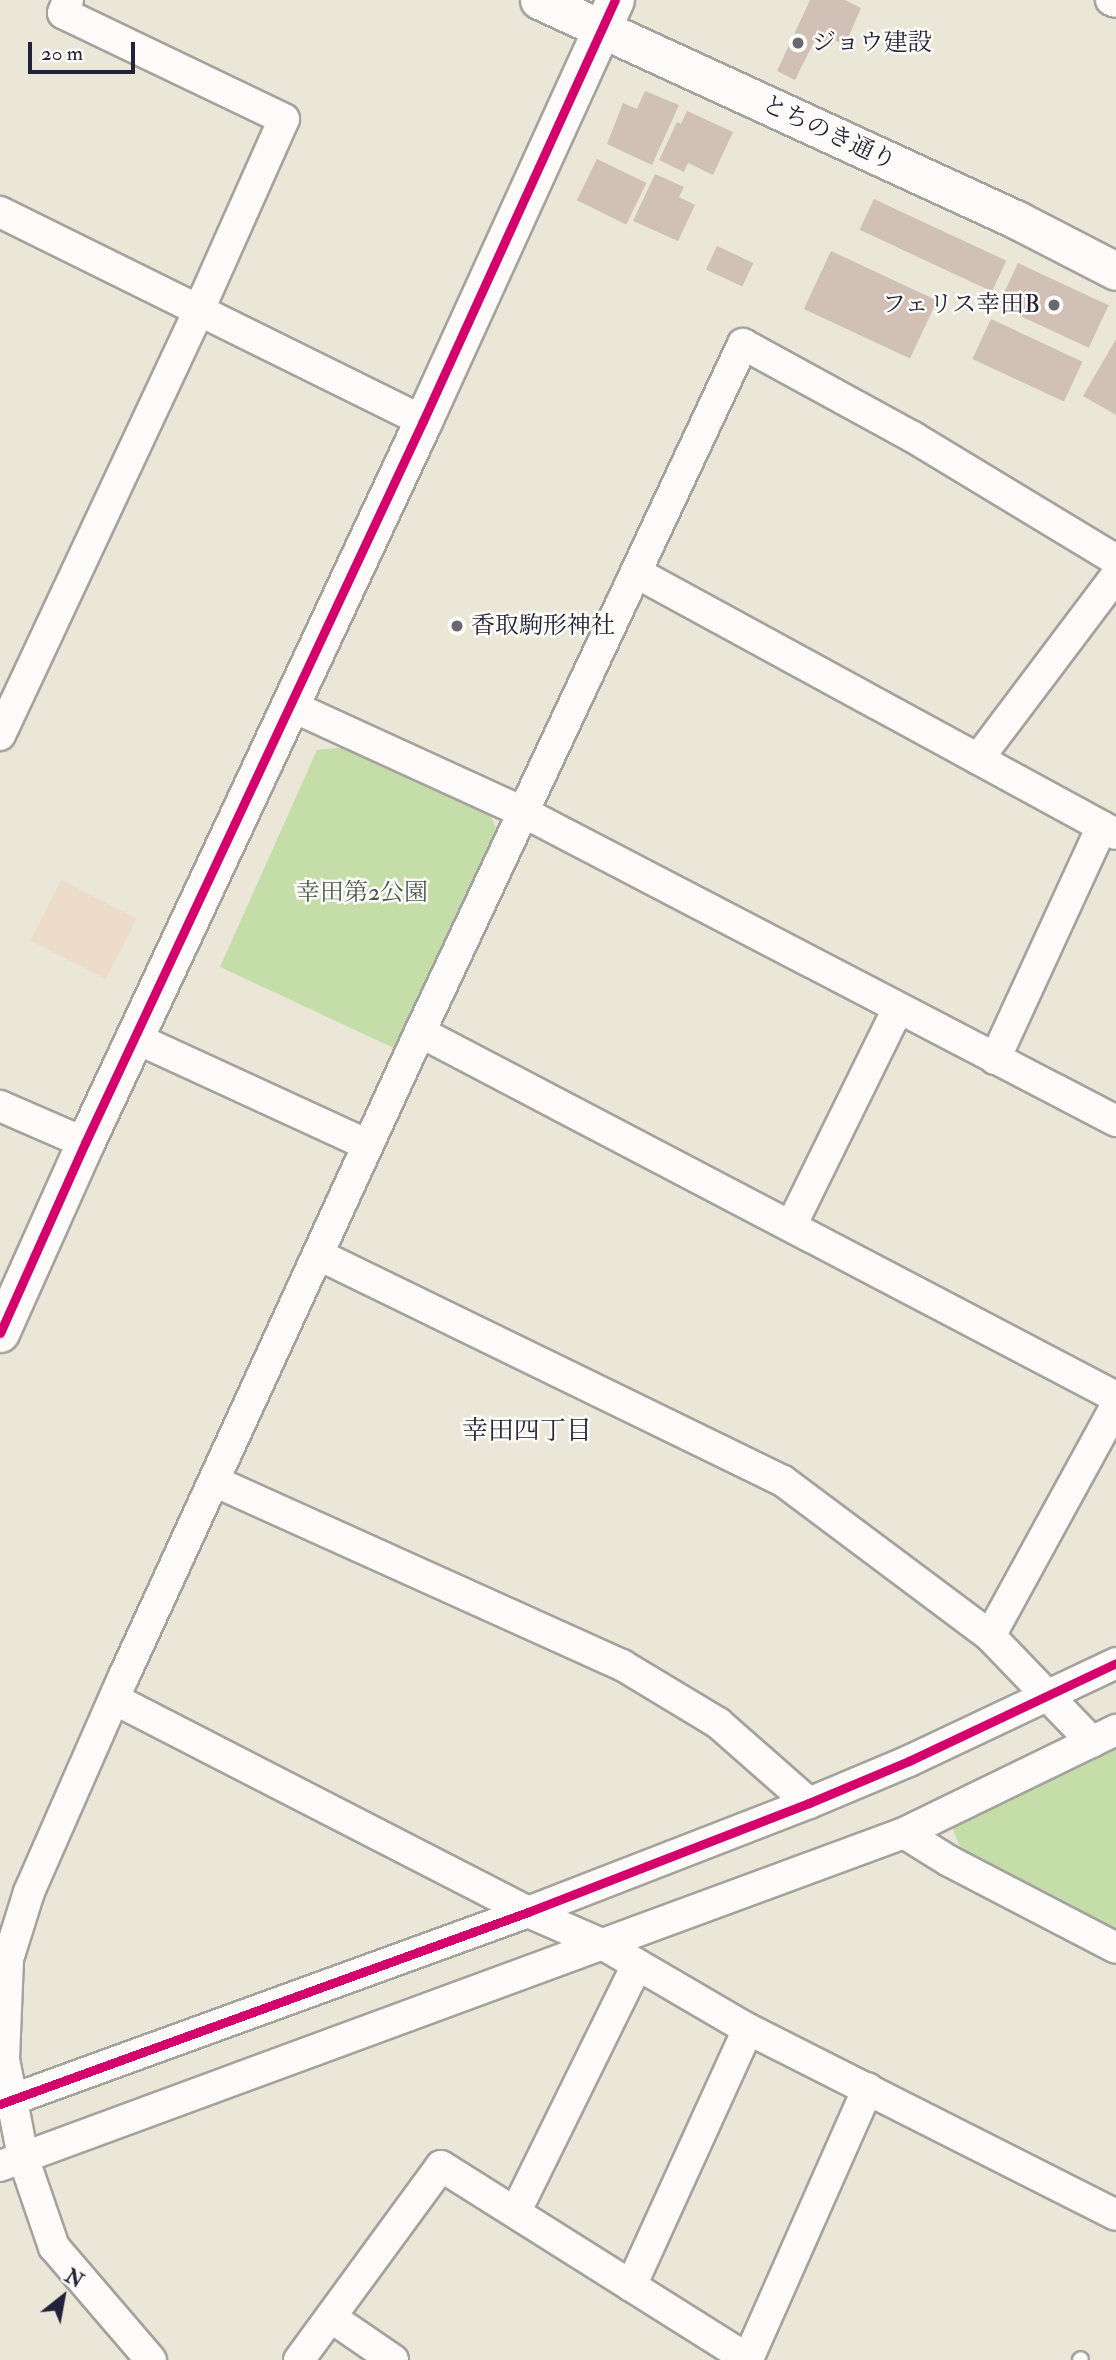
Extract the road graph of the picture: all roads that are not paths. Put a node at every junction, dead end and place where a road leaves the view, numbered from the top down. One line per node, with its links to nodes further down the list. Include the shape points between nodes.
1 (68, 0): 8 (street, via 63,13 284,118)
2 (540, 0): 5 (street, とちのき通り)
3 (1111, 0): 4 (street)
4 (1116, 2)
5 (608, 14): 7 (street, とちのき通り); 9 (street)
6 (0, 212): 8 (street)
7 (1116, 271)
8 (198, 312): 9 (street); 14 (street)
9 (423, 421): 13 (street)
10 (1116, 560): 11 (street, via 913,437 743,344)
11 (637, 573): 15 (street); 16 (street)
12 (1116, 576): 15 (street)
13 (289, 705): 16 (street); 20 (street)
14 (0, 735)
15 (978, 759): 17 (street)
16 (523, 812): 18 (street); 19 (street)
17 (1109, 831): 21 (street)
18 (898, 1009): 21 (street); 26 (street)
19 (420, 1031): 25 (street); 26 (street)
20 (135, 1038): 24 (street); 25 (street)
21 (995, 1059): 23 (street)
22 (0, 1106): 24 (street)
23 (1116, 1121)
24 (85, 1143): 28 (street)
25 (368, 1145): 27 (street)
26 (791, 1226): 29 (street)
27 (318, 1255): 31 (street); 32 (street, via 783,1481)
28 (0, 1333)
29 (1116, 1397)
30 (1116, 1406): 32 (street)
31 (214, 1481): 35 (street); 37 (street, via 622,1665 718,1723)
32 (990, 1636): 34 (street)
33 (1116, 1663): 34 (street)
34 (1048, 1696): 36 (street); 37 (street)
35 (116, 1700): 39 (street); 45 (street, via 29,1892 8,1959)
36 (1104, 1736): 38 (street)
37 (809, 1803): 39 (street)
38 (904, 1833): 40 (street); 41 (street, via 948,1861)
39 (528, 1912): 40 (street); 45 (street)
40 (604, 1945): 42 (street); 46 (street)
41 (1116, 1948)
42 (637, 1965): 43 (street); 47 (street)
43 (748, 2029): 44 (street); 49 (street)
44 (869, 2088): 48 (street); 51 (street)
45 (7, 2101): 46 (street)
46 (12, 2161): 52 (street, via 54,2247)
47 (516, 2211): 49 (street); 50 (street, via 441,2165)
48 (1116, 2215)
49 (631, 2286): 51 (street)
50 (332, 2318): 53 (street); 54 (street)
51 (748, 2359)
52 (151, 2360)
53 (299, 2360)
54 (393, 2360)

